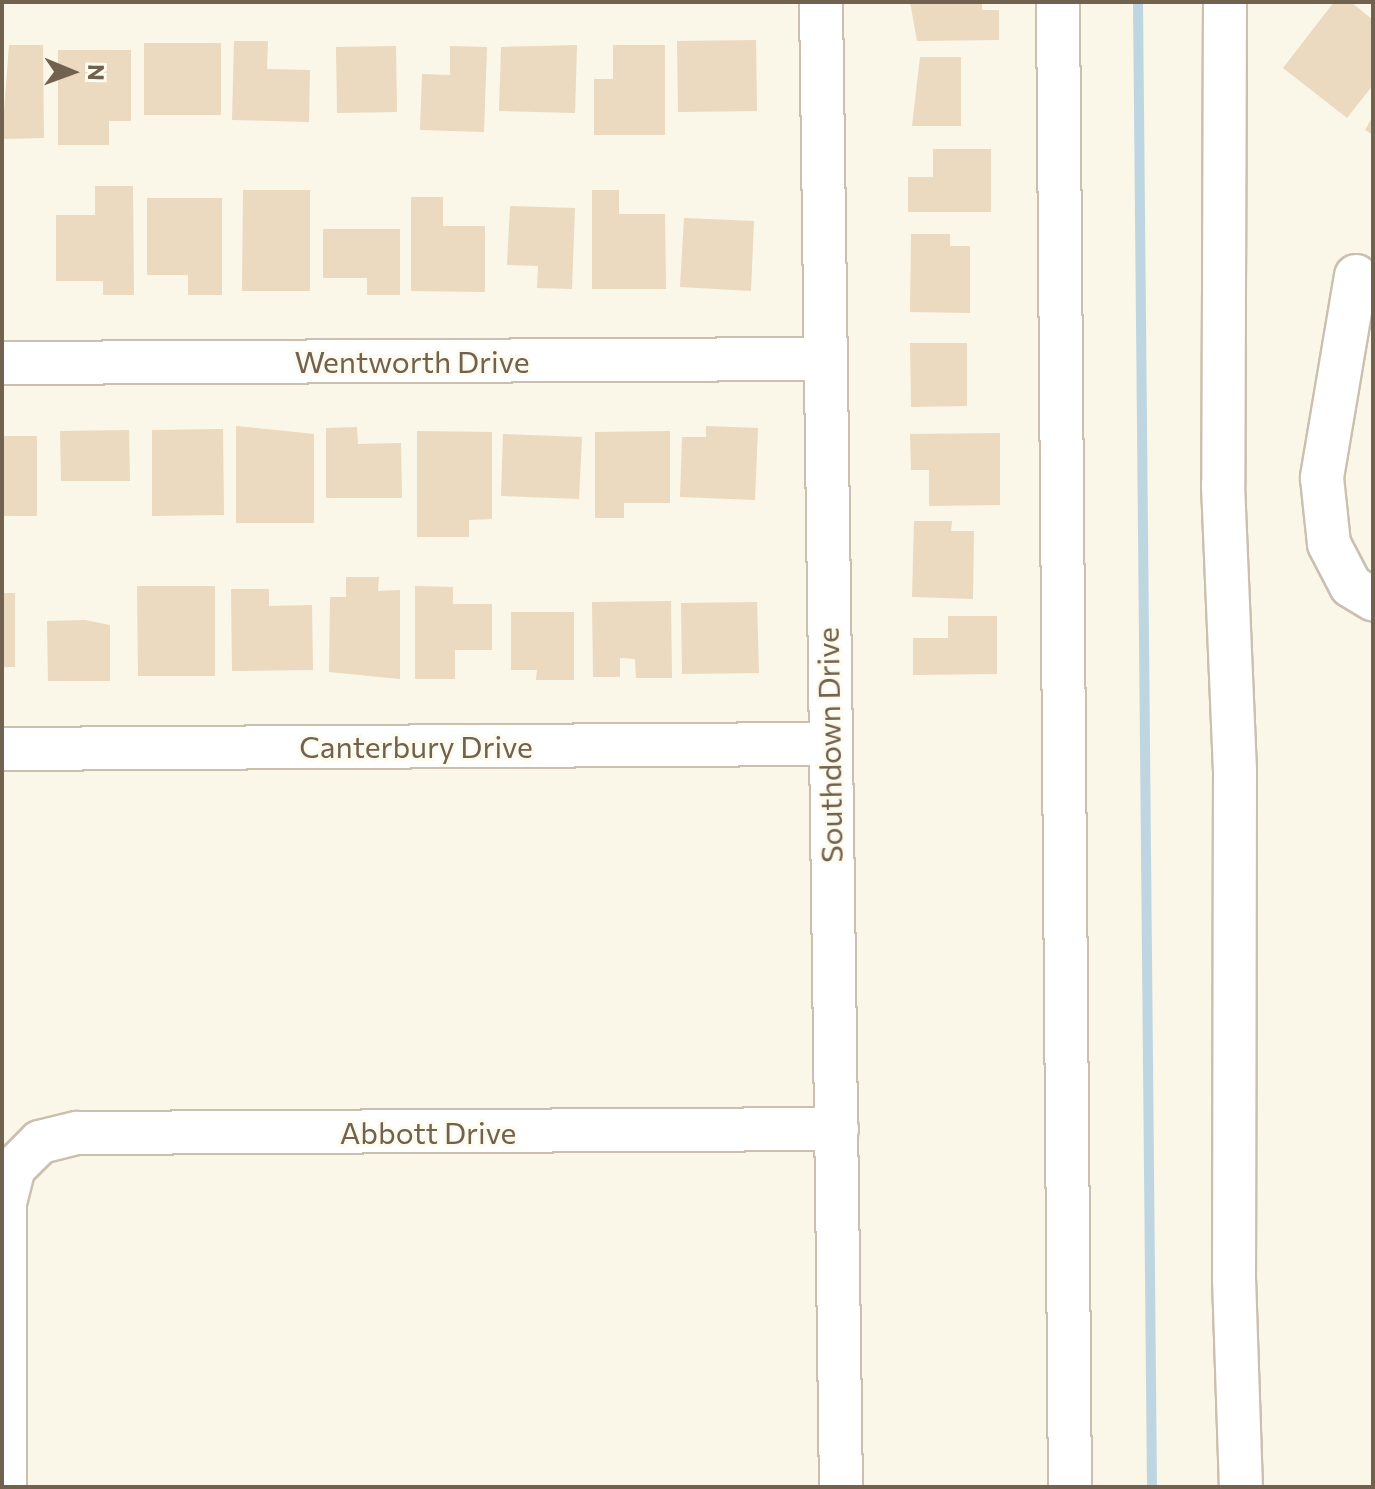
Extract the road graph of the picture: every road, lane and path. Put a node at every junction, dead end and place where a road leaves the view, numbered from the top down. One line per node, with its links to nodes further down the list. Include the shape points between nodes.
1 (821, 2): 5 (street, Southdown Drive)
2 (1058, 2): 13 (street)
3 (1225, 2): 14 (street, via 1223,485 1235,771 1234,1278)
4 (1356, 276): 7 (street, via 1322,478 1329,544 1351,586)
5 (821, 359): 6 (street, Wentworth Drive); 8 (street, Southdown Drive)
6 (2, 363)
7 (1373, 599)
8 (830, 744): 9 (street, Canterbury Drive); 10 (street, Southdown Drive)
9 (2, 749)
10 (837, 1129): 11 (street, Abbott Drive, via 77,1133 25,1154 5,1203); 12 (street, Southdown Drive)
11 (5, 1487)
12 (841, 1487)
13 (1070, 1487)
14 (1241, 1487)

